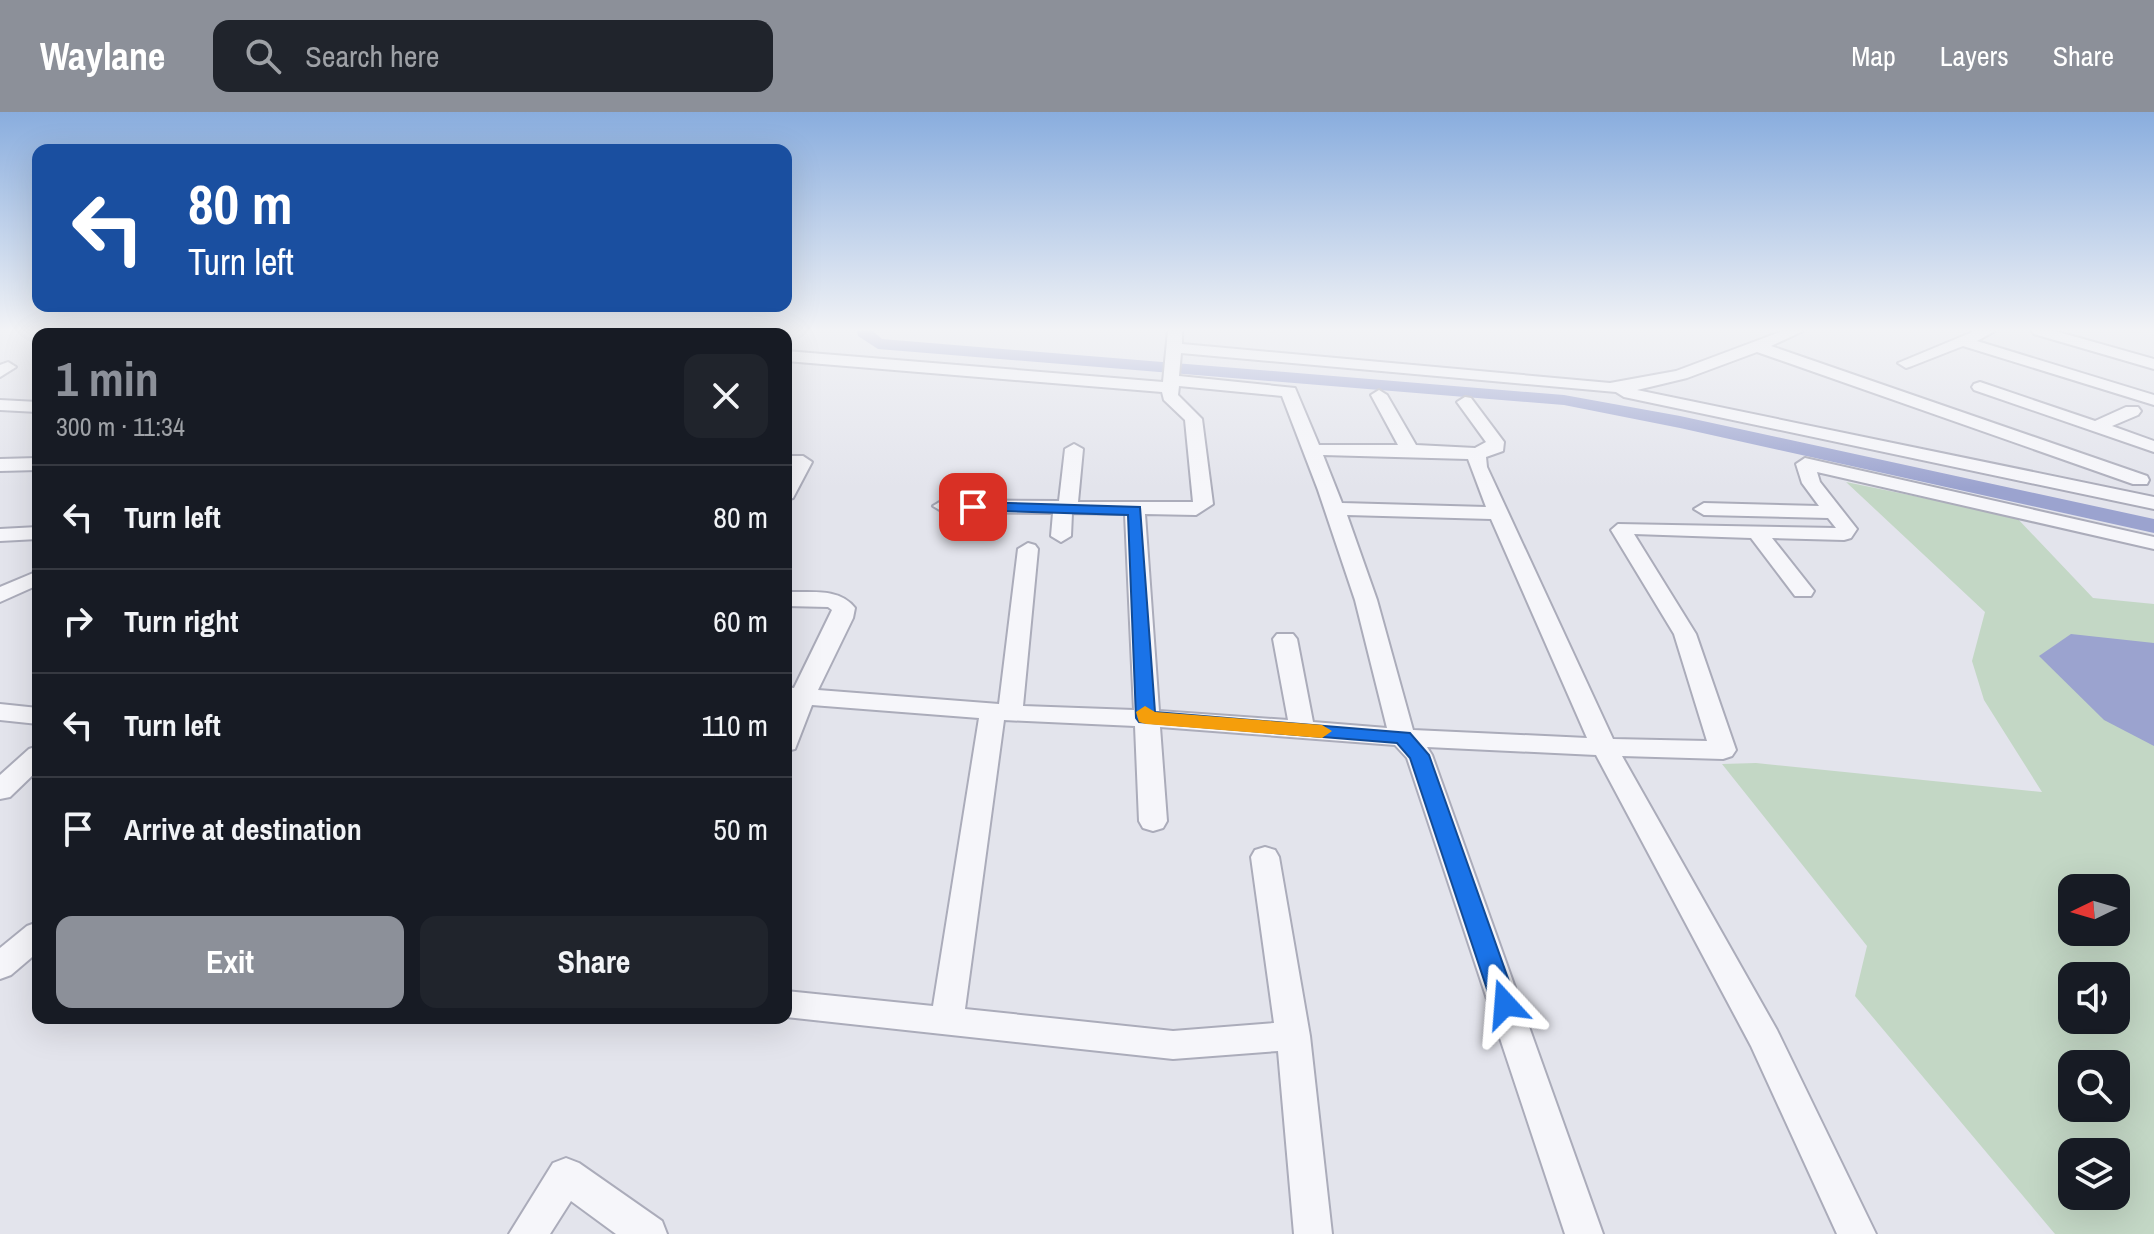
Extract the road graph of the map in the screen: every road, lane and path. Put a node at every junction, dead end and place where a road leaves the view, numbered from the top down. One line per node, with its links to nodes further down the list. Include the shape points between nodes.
1 (1171, 383): 32 (street, via 1170,396 1193,419 1203,504 1196,509)
2 (1253, 383): 18 (street, via 1289,392)
3 (1526, 383): 8 (street)
4 (1651, 383): 8 (street)
5 (1868, 383): 24 (street)
6 (2100, 383): 10 (street)
7 (1980, 387): 15 (street)
8 (1610, 388): 26 (street)
9 (1379, 395): 19 (street)
10 (2154, 400)
11 (1465, 402): 20 (street, via 1497,447)
12 (0, 405): 13 (street)
13 (32, 407)
14 (2132, 411): 15 (street)
15 (2096, 427): 16 (street)
16 (2154, 447)
17 (1074, 449): 29 (street)
18 (1312, 450): 19 (street); 30 (street)
19 (1410, 450): 20 (street)
20 (1477, 454): 34 (street)
21 (792, 462): 25 (street, via 803,462)
22 (32, 464): 23 (street)
23 (0, 465)
24 (2147, 476): 26 (street)
25 (792, 483)
26 (2117, 495): 27 (street)
27 (2154, 503)
28 (943, 506): 29 (street)
29 (1065, 508): 32 (street); 38 (street)
30 (1335, 509): 34 (street); 52 (street)
31 (1704, 509): 33 (street)
32 (1135, 510): 50 (street)
33 (1833, 512): 35 (street, via 1847,529 1844,534); 39 (street, via 1806,475 1805,464)
34 (1500, 513): 53 (street)
35 (1757, 532): 42 (street); 53 (street, via 1632,526 1621,530 1685,634 1723,750)
36 (32, 533): 37 (street)
37 (0, 535)
38 (1061, 536)
39 (2154, 543)
40 (1028, 549): 48 (street)
41 (32, 580): 43 (street)
42 (1803, 591)
43 (0, 595)
44 (792, 599): 46 (street, via 834,600 844,608)
45 (1285, 639): 51 (street)
46 (794, 695): 48 (street)
47 (0, 712): 49 (street)
48 (1001, 712): 50 (street); 61 (street)
49 (32, 715)
50 (1146, 718): 51 (street); 56 (street)
51 (1302, 730): 52 (street)
52 (1403, 738): 53 (street); 66 (street, via 1419,755)
53 (1603, 745): 67 (street, via 1765,1040)
54 (32, 761): 55 (street)
55 (0, 790)
56 (1153, 821)
57 (1265, 857): 62 (street)
58 (32, 939): 59 (street)
59 (0, 966)
60 (792, 1005): 61 (street)
61 (947, 1021): 62 (street, via 1173,1045)
62 (1293, 1036): 65 (street)
63 (528, 1234): 64 (street, via 566,1175)
64 (648, 1234)
65 (1313, 1234)
66 (1584, 1234)
67 (1857, 1234)

